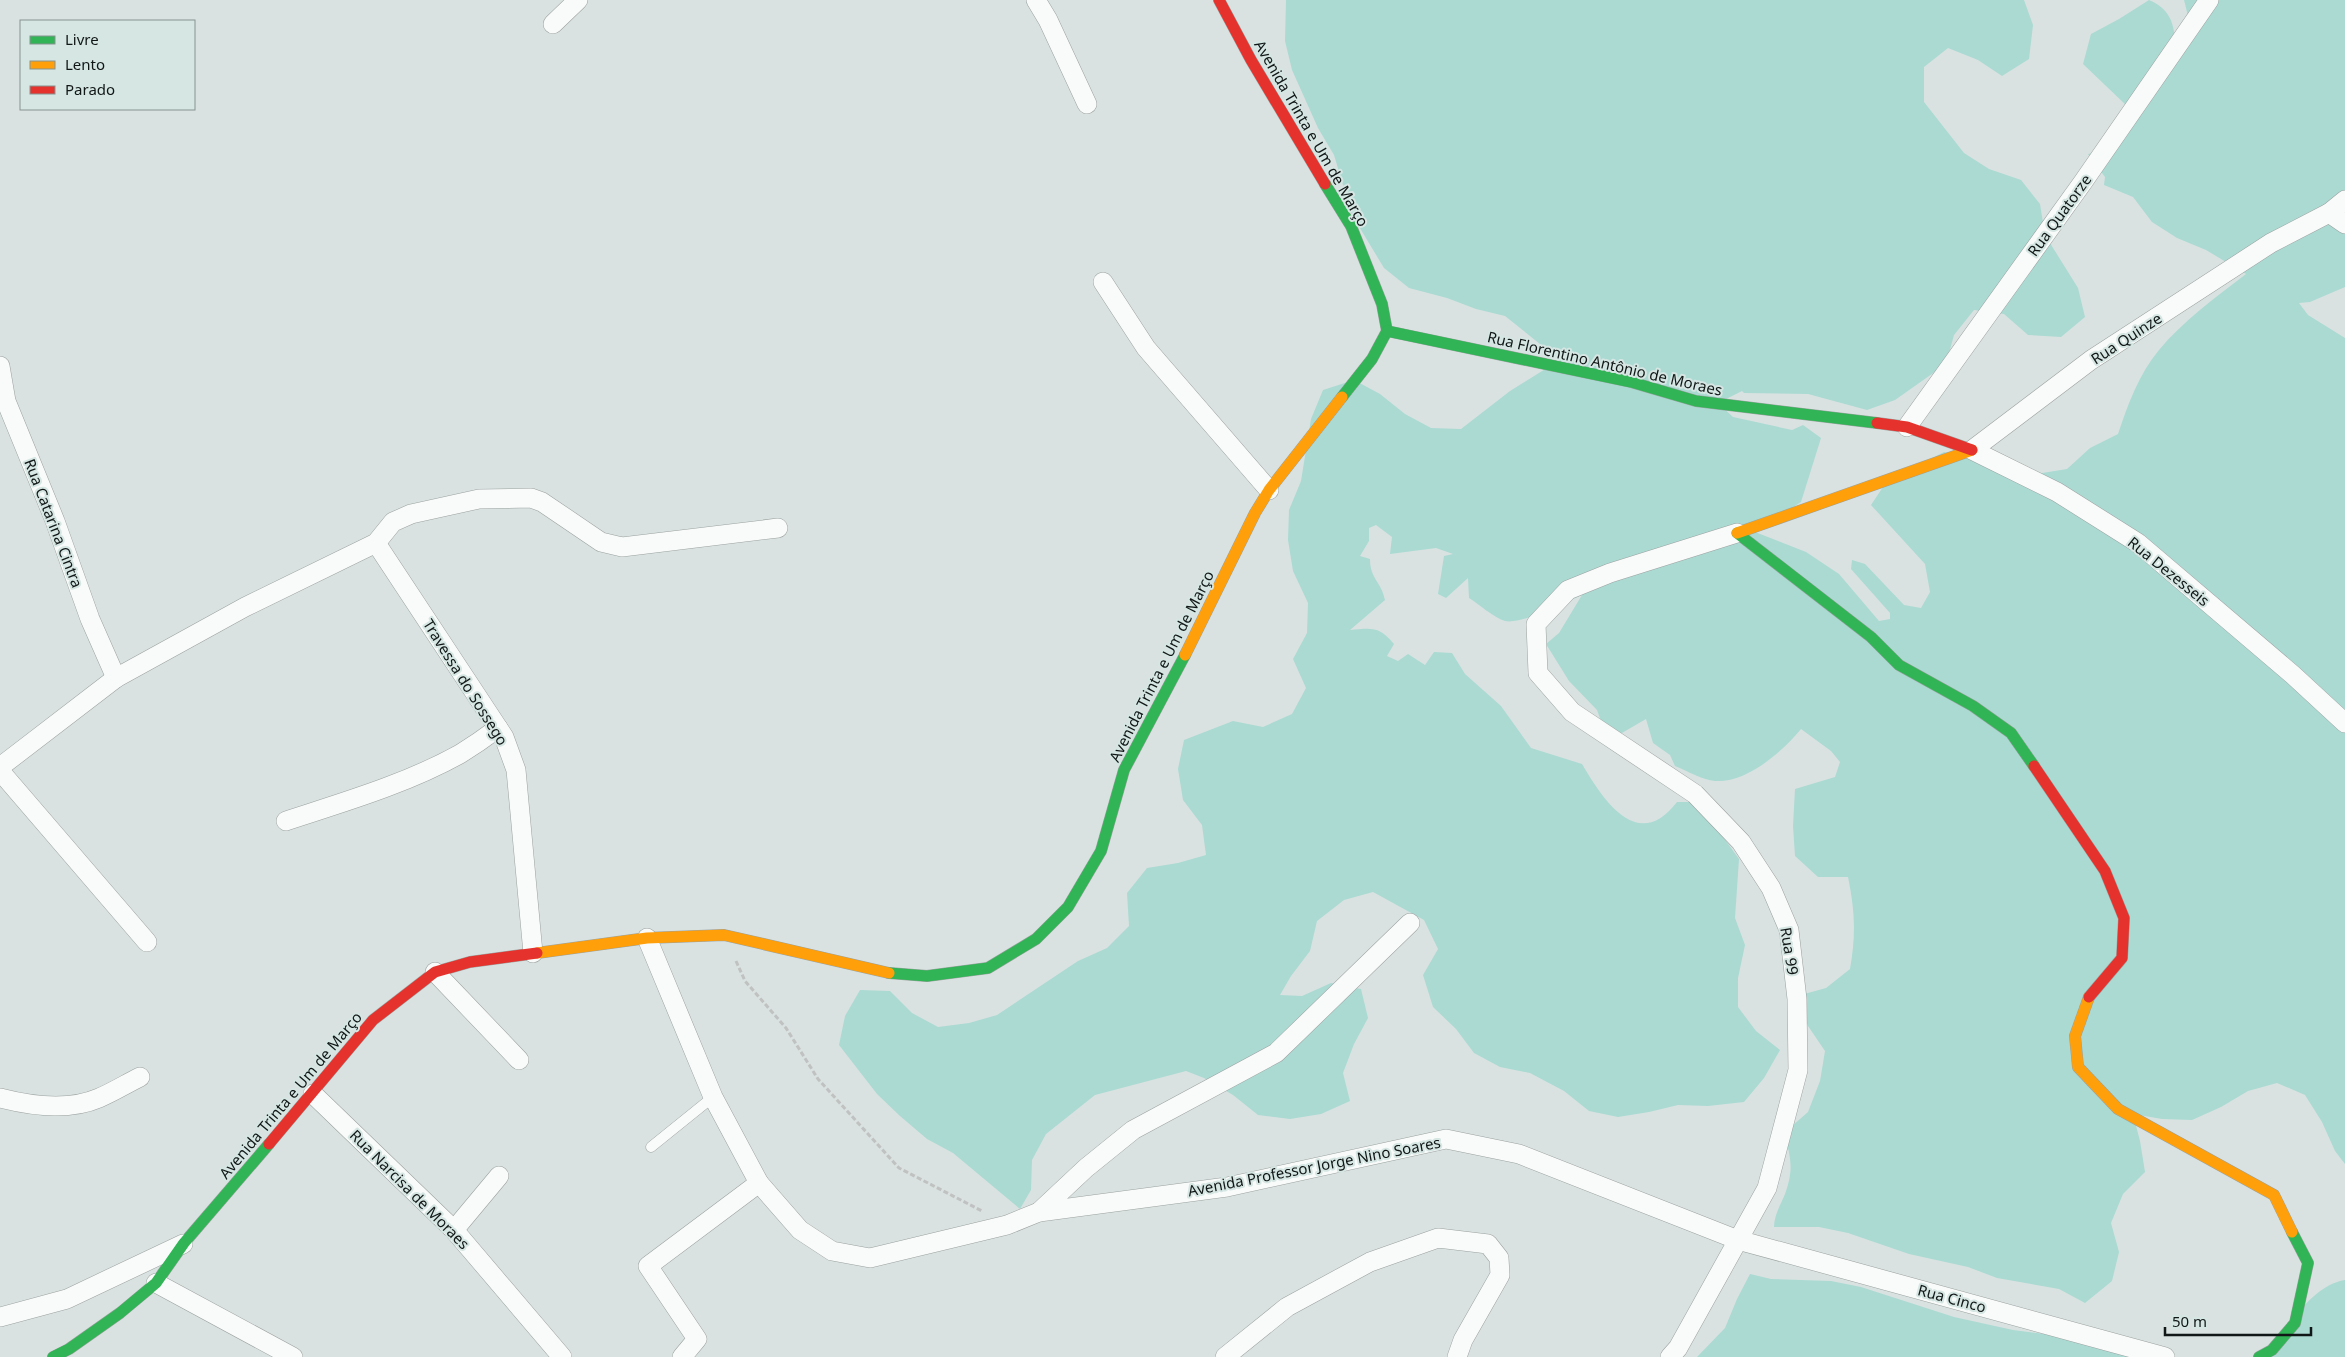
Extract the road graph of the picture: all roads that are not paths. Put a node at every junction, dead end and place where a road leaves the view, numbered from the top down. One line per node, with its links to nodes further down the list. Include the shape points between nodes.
1 (578, 0): 5 (street)
2 (1036, 0): 6 (street)
3 (1219, 0): 11 (street, Avenida Trinta e Um de Março, via 1251,60 1351,226 1382,304)
4 (2209, 0): 13 (street, Rua Quatorze)
5 (554, 24)
6 (1087, 104)
7 (2345, 200): 8 (street, Rua Quinze)
8 (2329, 213): 9 (street); 14 (street, Rua Quinze, via 2271,243 2091,360)
9 (2345, 224)
10 (1104, 282): 15 (street, via 1146,348)
11 (1387, 331): 13 (street, Rua Florentino Antônio de Moraes, via 1631,382 1696,402); 15 (street, Avenida Trinta e Um de Março, via 1372,359)
12 (0, 366): 19 (street, Rua Catarina Cintra, via 6,400)
13 (1907, 427): 14 (street)
14 (1972, 450): 17 (street); 20 (street, Rua Dezesseis, via 2057,492 2138,543)
15 (1269, 490): 26 (street, Avenida Trinta e Um de Março, via 1124,770 1101,851 1068,907 1036,939 988,968 927,976 889,973 724,936)
16 (778, 528): 18 (street, via 622,547 601,542 542,502 523,497 479,498 411,514 393,522)
17 (1737, 533): 40 (street, Rua 99, via 1610,573 1568,590 1536,624 1538,673 1572,712 1702,801 1741,842 1770,888 1789,930 1797,999 1798,1070 1767,1188); 52 (street, via 1870,637 1899,665 1973,706 2011,732 2105,871 2124,918 2122,958 2088,999 2075,1036 2078,1067 2118,1109 2274,1195 2308,1263 2295,1323 2272,1350)
18 (376, 543): 19 (street); 21 (street, Travessa do Sossego)
19 (116, 678): 22 (street)
20 (2345, 723)
21 (498, 728): 24 (street, via 461,753 423,772 345,802); 28 (street, Travessa do Sossego, via 516,770)
22 (0, 766)
23 (0, 771): 27 (street)
24 (286, 820)
25 (1410, 923): 38 (street, via 1276,1053 1133,1130)
26 (647, 938): 28 (street, Avenida Trinta e Um de Março); 33 (street, Avenida Professor Jorge Nino Soares)
27 (146, 942)
28 (533, 953): 29 (street, Avenida Trinta e Um de Março, via 470,962)
29 (435, 972): 30 (street); 32 (street, Avenida Trinta e Um de Março, via 374,1020)
30 (519, 1060)
31 (140, 1077): 34 (street, via 97,1099 65,1106)
32 (313, 1094): 39 (street, Rua Narcisa de Moraes); 41 (street, Avenida Trinta e Um de Março)
33 (713, 1097): 35 (lane); 37 (street, Avenida Professor Jorge Nino Soares)
34 (0, 1098)
35 (651, 1147)
36 (499, 1176): 39 (street)
37 (759, 1183): 38 (street, Avenida Professor Jorge Nino Soares, via 800,1230 832,1251 870,1258 1007,1225); 47 (street, via 648,1266 697,1339)
38 (1039, 1212): 40 (street, Avenida Professor Jorge Nino Soares, via 1228,1187 1446,1139 1519,1154)
39 (454, 1230): 46 (street, Rua Narcisa de Moraes)
40 (1738, 1240): 50 (street, Rua 99); 51 (street, Rua Cinco)
41 (184, 1243): 42 (street, Avenida Trinta e Um de Março); 43 (street, via 67,1299)
42 (156, 1283): 44 (street, Avenida Trinta e Um de Março, via 120,1313); 45 (street)
43 (0, 1317)
44 (53, 1357)
45 (293, 1357)
46 (562, 1357)
47 (682, 1357)
48 (1226, 1357): 49 (street, via 1287,1307 1370,1262 1438,1238 1488,1244 1499,1258 1500,1276 1463,1340)
49 (1457, 1357)
50 (1670, 1357)
51 (2165, 1357)
52 (2259, 1357)

